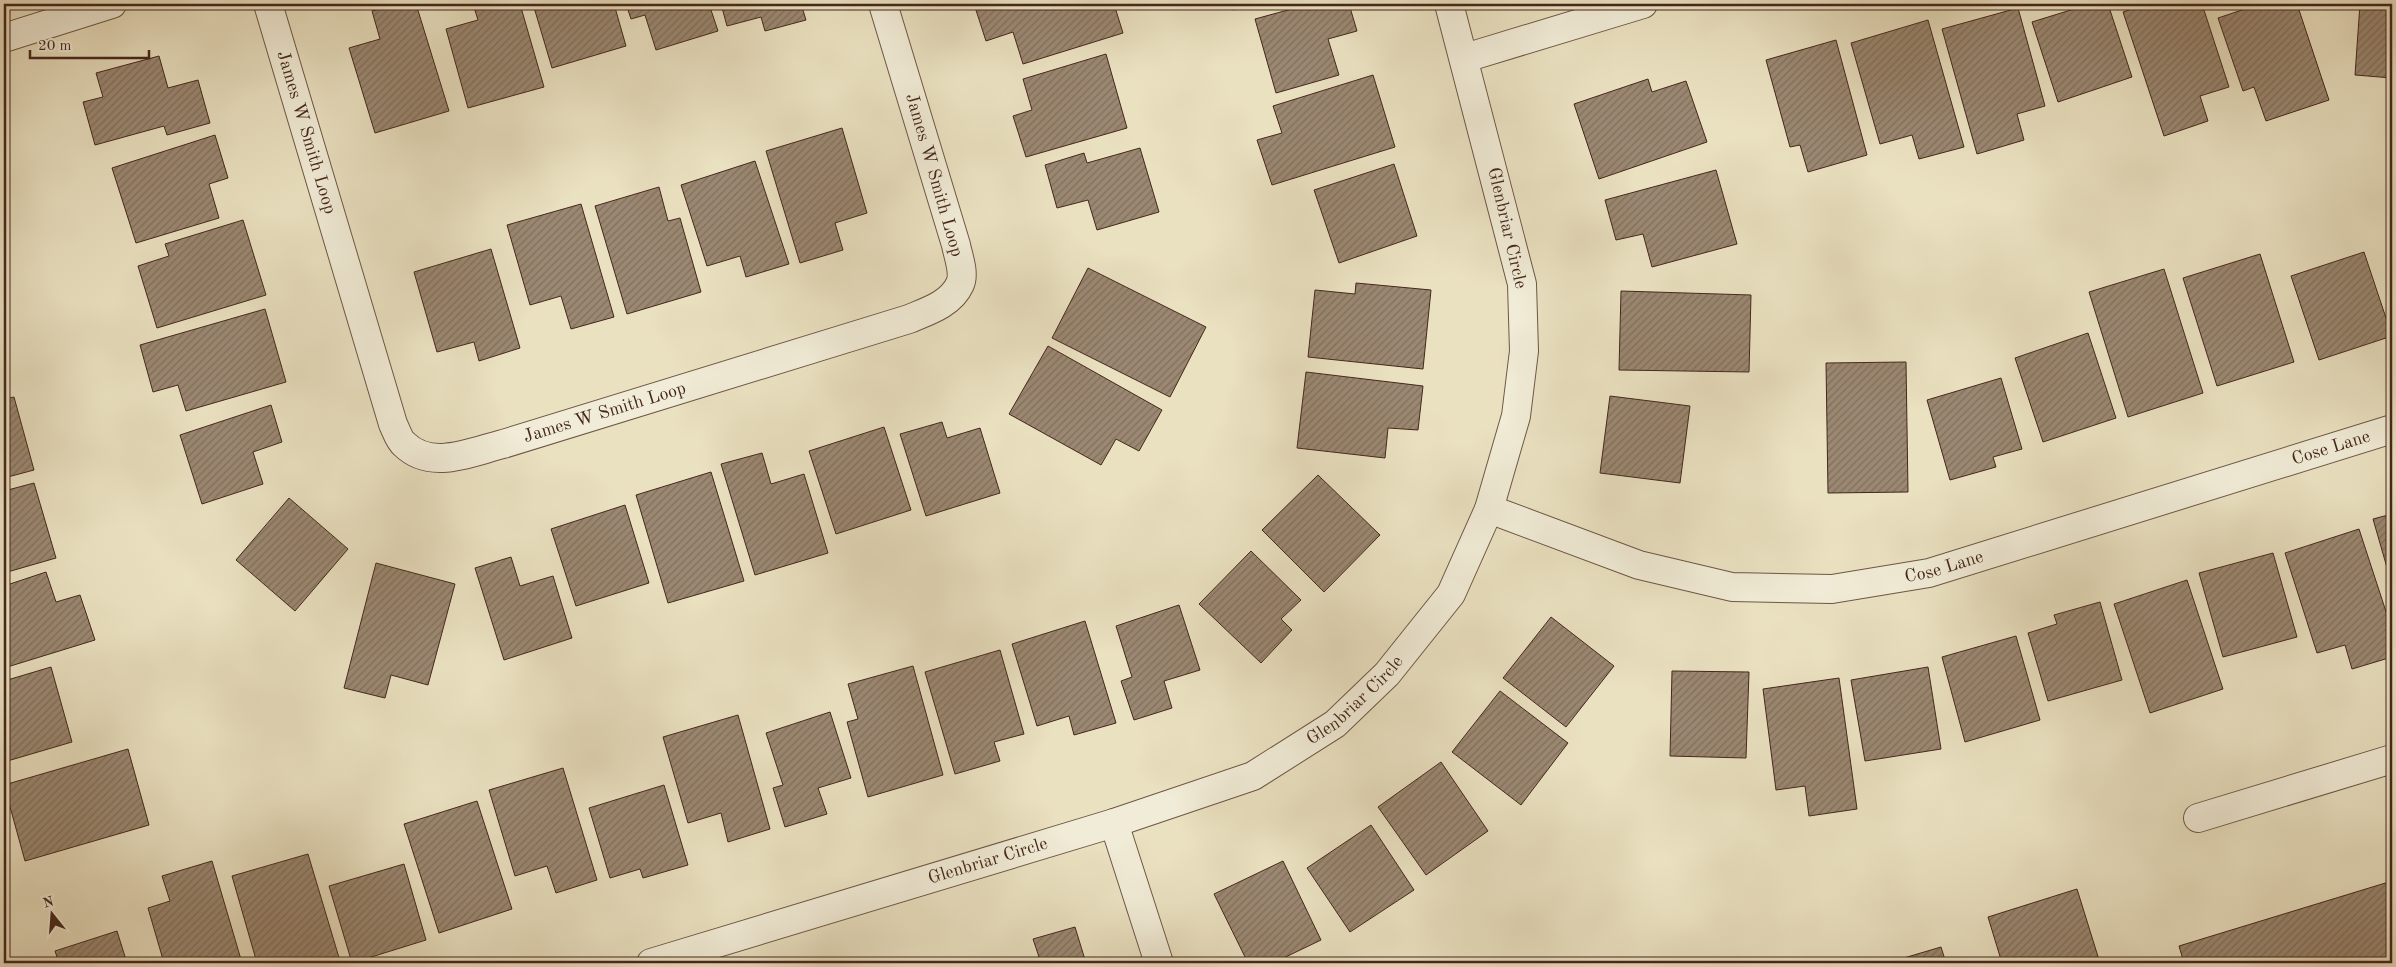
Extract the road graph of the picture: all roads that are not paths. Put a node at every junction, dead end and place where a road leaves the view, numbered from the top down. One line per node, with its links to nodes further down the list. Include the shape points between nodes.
1 (112, 4): 6 (street)
2 (268, 4): 3 (street, James W Smith Loop, via 393,424 402,444 423,457 442,459 503,444 909,319 938,307 952,295 961,283 956,245)
3 (883, 4)
4 (1449, 4): 7 (street, Glenbriar Circle)
5 (1643, 4): 7 (street)
6 (4, 38)
7 (1465, 58): 9 (street, Glenbriar Circle, via 1522,284 1524,351 1516,416)
8 (2392, 429): 9 (street, Cose Lane, via 1929,572 1832,588 1732,587 1639,566)
9 (1489, 509): 12 (street, Glenbriar Circle, via 1451,594 1387,674 1335,724 1253,776)
10 (2392, 759): 11 (street)
11 (2198, 818)
12 (1114, 822): 13 (street, Glenbriar Circle); 14 (street)
13 (651, 963)
14 (1159, 963)

